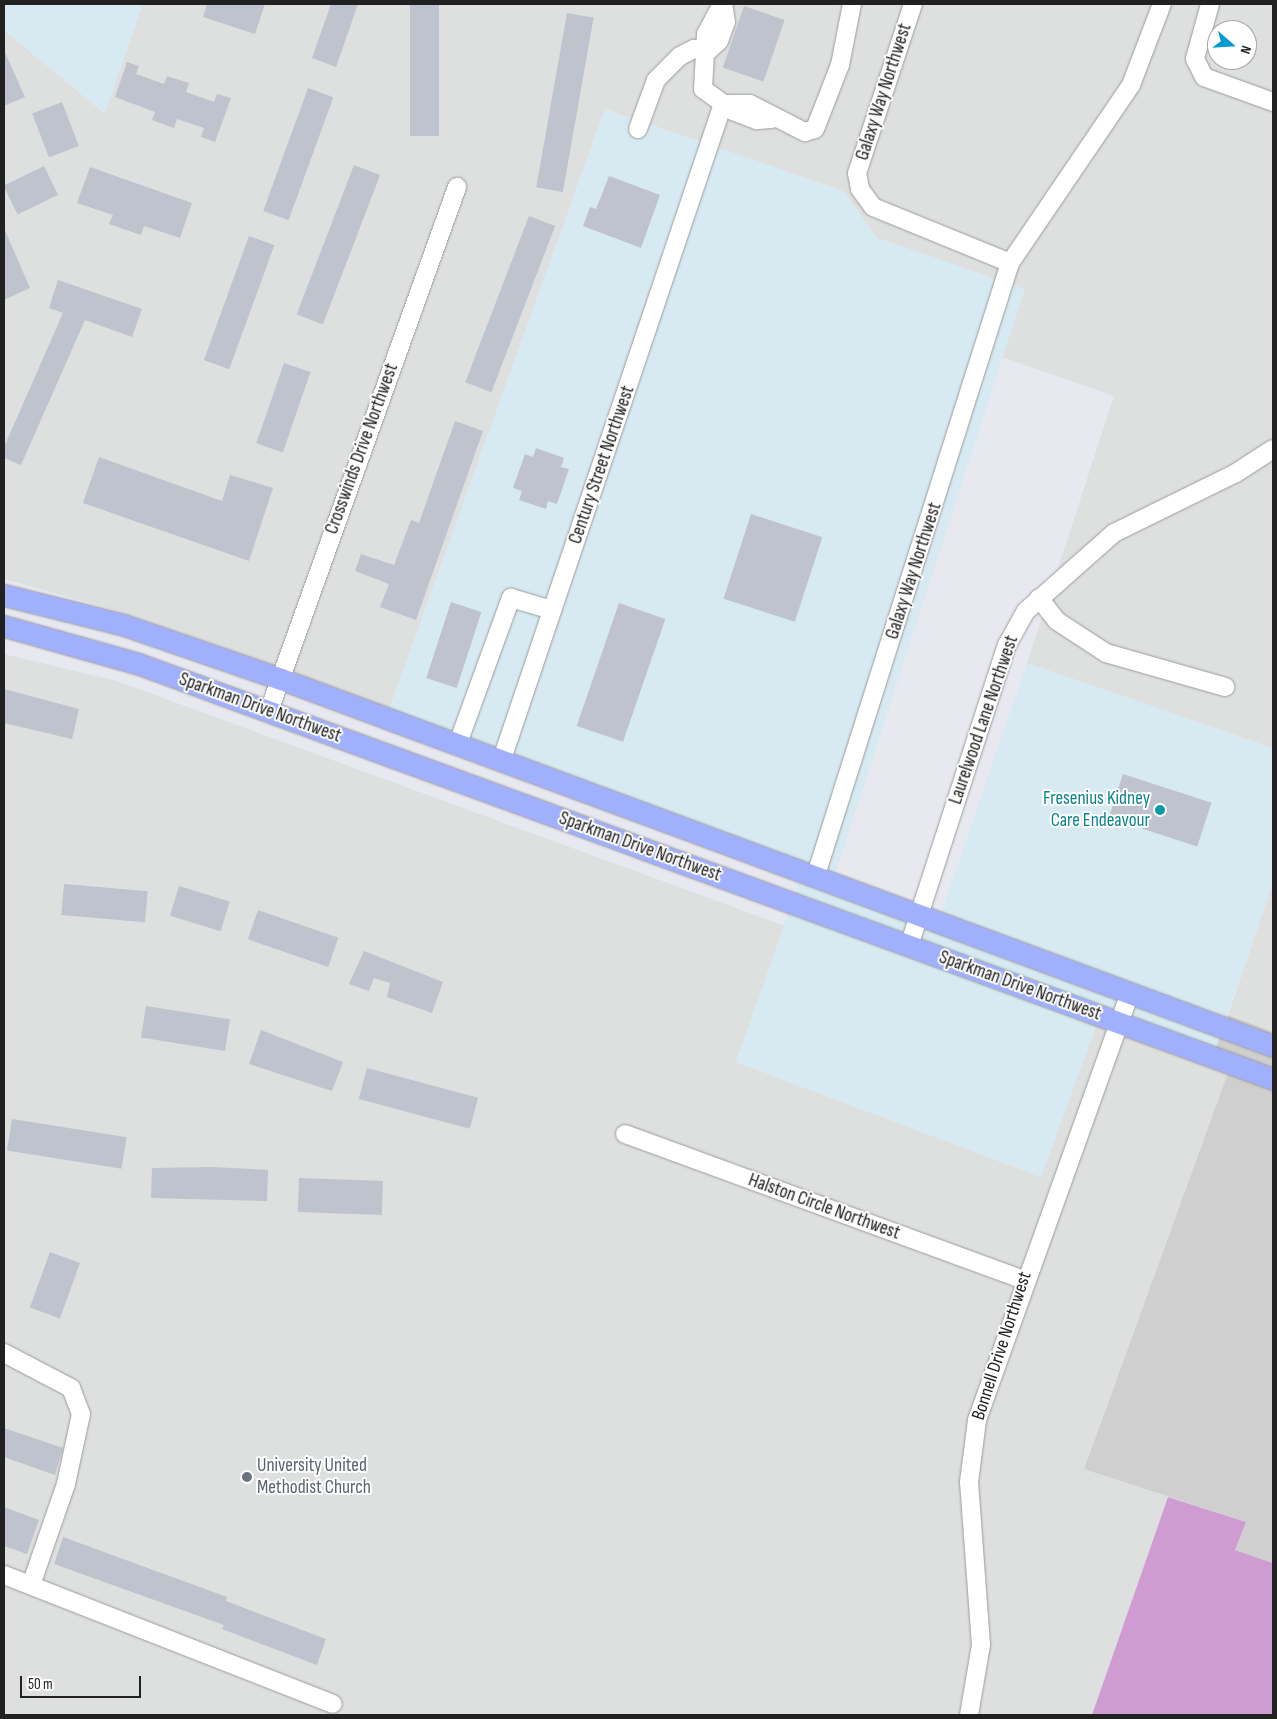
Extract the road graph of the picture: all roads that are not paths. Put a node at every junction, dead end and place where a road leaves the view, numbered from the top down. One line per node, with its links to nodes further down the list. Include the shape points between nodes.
1 (722, 4): 6 (street, via 706,34)
2 (852, 4): 8 (street, via 840,64 815,129 805,132 772,119 750,104)
3 (913, 4): 11 (street, Galaxy Way Northwest, via 857,173 860,189 873,207)
4 (1162, 4): 11 (street, Galaxy Way Northwest, via 1131,85)
5 (1210, 4): 7 (street, via 1195,59 1204,77)
6 (709, 50): 8 (street, via 703,89); 9 (street, via 694,49 680,56 656,80)
7 (1273, 102)
8 (723, 104): 15 (street, Century Street Northwest)
9 (638, 129)
10 (456, 187): 17 (street, Crosswinds Drive Northwest)
11 (1010, 263): 22 (street, Galaxy Way Northwest)
12 (1273, 449): 14 (street, Laurelwood Lane Northwest, via 1236,473 1114,533)
13 (4, 595): 17 (main road, Sparkman Drive Northwest, via 124,625)
14 (1039, 598): 18 (street, via 1057,621 1106,653); 23 (street, Laurelwood Lane Northwest, via 1018,622 1007,645)
15 (552, 610): 20 (street, via 511,598); 21 (street, Century Street Northwest)
16 (4, 626): 19 (main road, Sparkman Drive Northwest, via 139,664)
17 (281, 679): 19 (street, Crosswinds Drive Northwest); 20 (main road, Sparkman Drive Northwest)
18 (1225, 687)
19 (269, 711): 24 (main road, Sparkman Drive Northwest)
20 (457, 746): 21 (main road, Sparkman Drive Northwest)
21 (500, 762): 22 (main road, Sparkman Drive Northwest)
22 (815, 878): 23 (main road, Sparkman Drive Northwest)
23 (919, 916): 24 (street, Laurelwood Lane Northwest); 25 (main road, Sparkman Drive Northwest)
24 (910, 946): 26 (main road, Sparkman Drive Northwest)
25 (1130, 993): 26 (street, Bonnell Drive Northwest); 27 (main road, Sparkman Drive Northwest)
26 (1119, 1022): 28 (main road, Sparkman Drive Northwest); 30 (street, Bonnell Drive Northwest)
27 (1273, 1046)
28 (1273, 1079)
29 (624, 1134): 30 (street, Halston Circle Northwest)
30 (1024, 1280): 35 (street, Bonnell Drive Northwest, via 989,1377 973,1442 969,1482 981,1645)
31 (4, 1353): 33 (street, via 71,1388 81,1414 66,1484)
32 (4, 1575): 33 (street)
33 (31, 1585): 34 (street)
34 (333, 1704)
35 (969, 1715)

